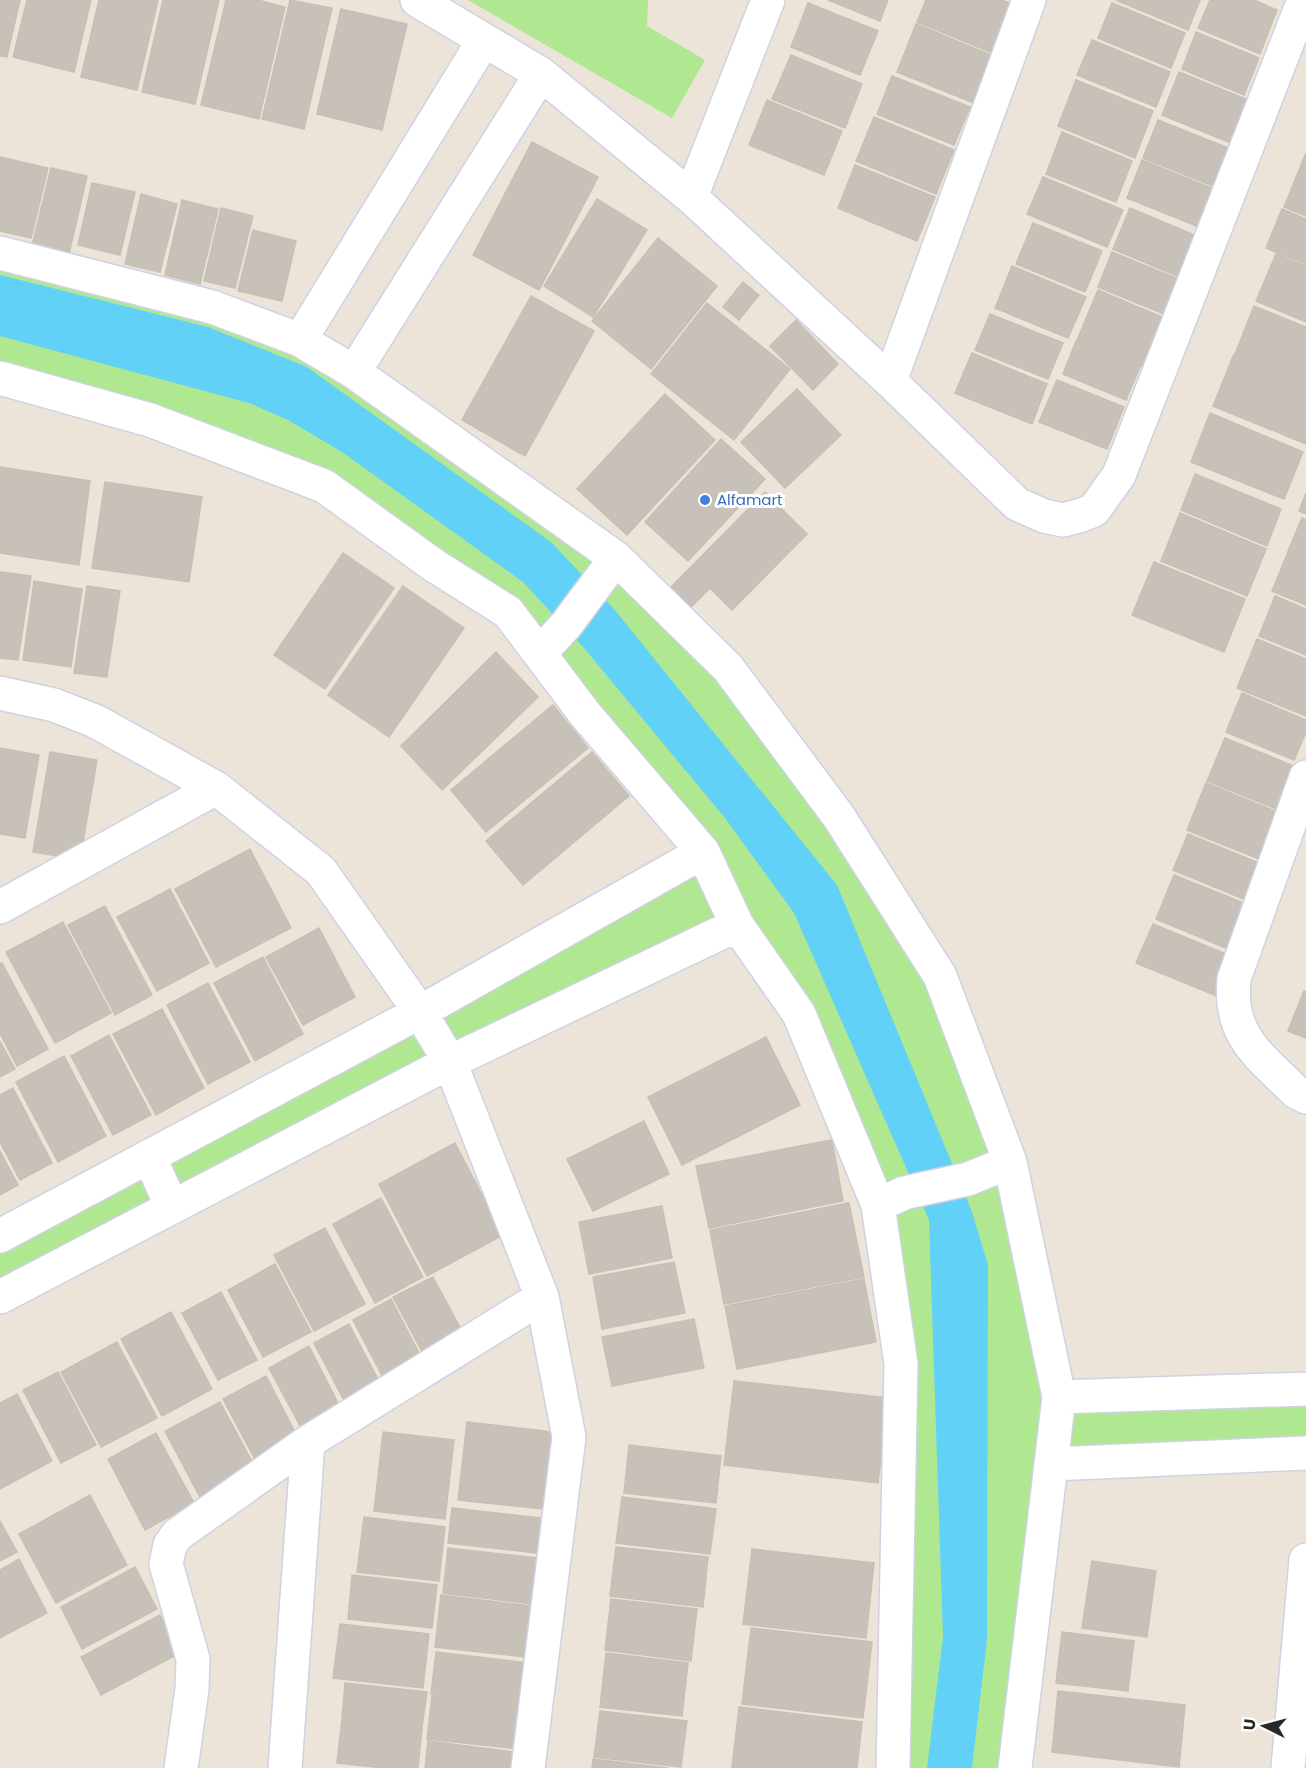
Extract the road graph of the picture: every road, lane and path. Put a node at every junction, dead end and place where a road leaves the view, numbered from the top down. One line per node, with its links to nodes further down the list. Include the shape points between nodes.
1 (417, 0): 5 (street)
2 (768, 0): 7 (street)
3 (1029, 0): 12 (street)
4 (1304, 0): 12 (street, via 1119,475 1094,510 1063,520 1017,504)
5 (484, 40): 6 (street); 9 (street)
6 (541, 74): 7 (street); 10 (street)
7 (691, 197): 12 (street)
8 (0, 253): 9 (street, via 212,307)
9 (300, 340): 10 (street)
10 (354, 372): 13 (street)
11 (0, 378): 14 (street, via 150,420 324,486 435,566 508,612)
12 (890, 381)
13 (616, 558): 14 (street, via 566,625); 25 (street, via 728,668 840,817 940,976)
14 (540, 652): 18 (street, via 585,714)
15 (0, 693): 17 (street, via 54,705 95,722)
16 (1306, 777): 23 (street, via 1233,991 1238,1026 1245,1041 1296,1092)
17 (216, 788): 19 (street); 21 (street, via 321,871)
18 (703, 852): 20 (street); 21 (street)
19 (0, 907)
20 (737, 925): 22 (street); 26 (street, via 798,1014)
21 (420, 1012): 22 (street); 24 (street)
22 (450, 1062): 27 (street); 30 (street)
23 (1306, 1097)
24 (149, 1156): 27 (street); 28 (street)
25 (1010, 1162): 26 (street, via 968,1179); 32 (street)
26 (891, 1199): 41 (street, via 901,1364)
27 (172, 1207): 29 (street)
28 (0, 1236)
29 (0, 1297)
30 (542, 1297): 33 (street); 40 (street, via 569,1437)
31 (1306, 1389): 32 (street)
32 (1059, 1397): 35 (street)
33 (308, 1442): 38 (street, via 177,1535 170,1545 166,1564 193,1659); 39 (street)
34 (1306, 1453): 35 (street)
35 (1051, 1464): 42 (street)
36 (1306, 1560): 37 (street)
37 (1299, 1733): 43 (street)
38 (181, 1768)
39 (285, 1768)
40 (528, 1768)
41 (893, 1768)
42 (1015, 1768)
43 (1288, 1768)

